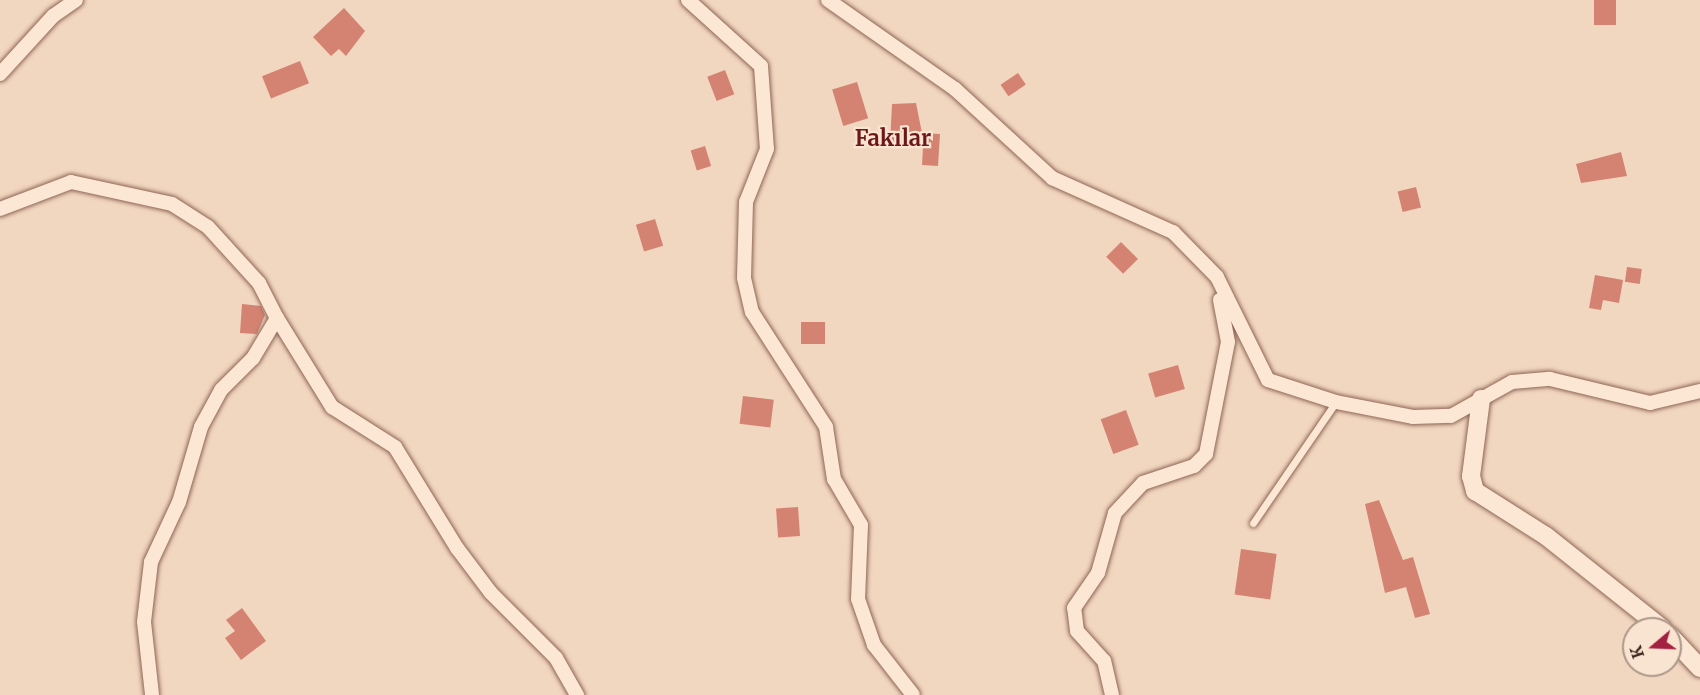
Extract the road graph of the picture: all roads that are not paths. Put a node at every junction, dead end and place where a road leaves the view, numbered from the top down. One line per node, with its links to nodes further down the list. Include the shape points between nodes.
1 (76, 0): 4 (street, via 53,16)
2 (688, 0): 17 (street, via 761,66 768,149 746,202 744,278 752,312 826,427 834,479 861,525 858,599 874,645)
3 (828, 0): 6 (street, via 956,89 1052,178 1173,232)
4 (0, 74)
5 (0, 209): 7 (street, via 71,182 172,204 208,227 259,283)
6 (1216, 277): 10 (street, via 1268,380); 18 (street, via 1228,342 1206,454 1194,466 1143,483 1115,513 1098,573 1074,608 1077,631 1104,661)
7 (277, 318): 15 (street, via 252,358 221,390 201,427 179,502 151,562 144,622); 16 (street, via 332,407 395,447 457,548 491,593 556,658)
8 (1700, 391): 9 (street, via 1650,402 1550,379 1512,382)
9 (1481, 399): 10 (street, via 1451,416 1413,417); 12 (street, via 1471,476 1475,491 1546,536)
10 (1336, 402): 11 (lane)
11 (1253, 523)
12 (1648, 617)
13 (1682, 649): 14 (street)
14 (1700, 668)
15 (152, 695)
16 (577, 695)
17 (913, 695)
18 (1113, 695)

